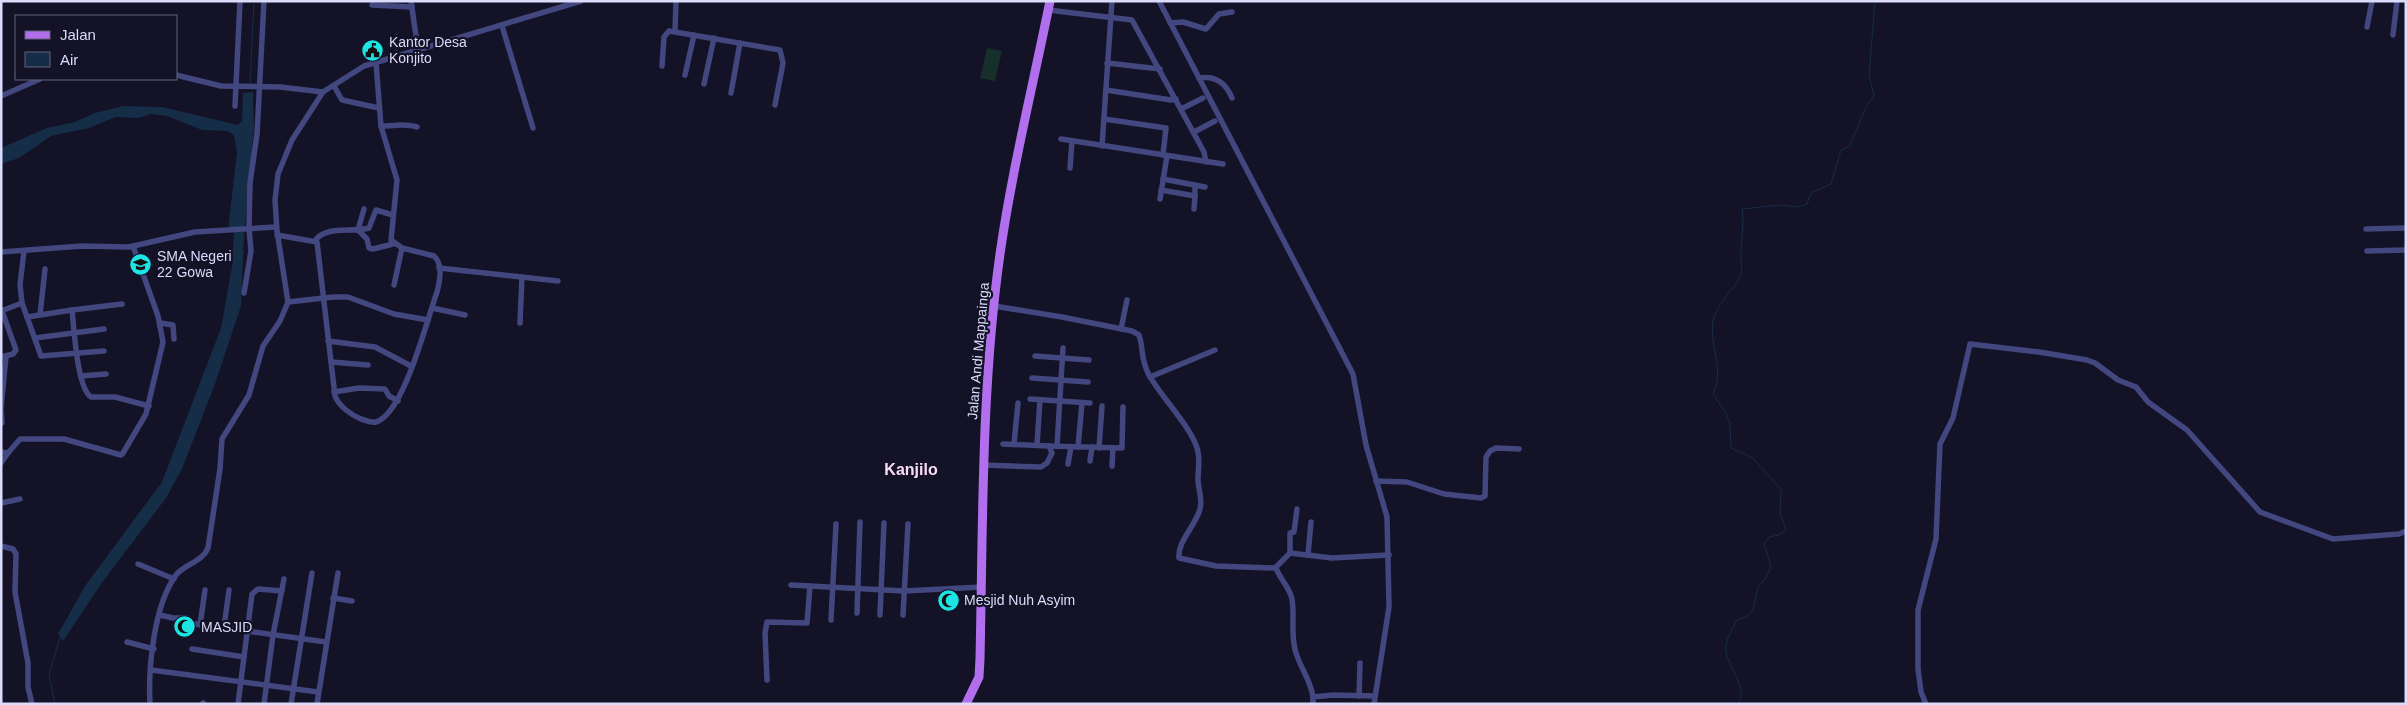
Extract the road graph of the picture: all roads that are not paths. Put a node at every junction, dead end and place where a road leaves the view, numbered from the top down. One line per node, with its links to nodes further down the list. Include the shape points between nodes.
1 (240, 1): 34 (street)
2 (264, 1): 32 (street)
3 (581, 1): 15 (street)
4 (676, 1): 17 (street)
5 (1112, 1): 13 (street)
6 (1159, 1): 14 (street)
7 (2372, 1): 16 (street)
8 (2397, 1): 19 (street)
9 (412, 4): 10 (street); 22 (street)
10 (372, 5)
11 (1049, 6): 13 (street); 93 (main road, Jalan Andi Mappainga, via 1002,247)
12 (1232, 12): 14 (street, via 1219,14 1206,29 1183,22)
13 (1111, 18): 24 (street); 26 (street, via 1132,20)
14 (1170, 23): 29 (street)
15 (502, 26): 22 (street); 50 (street)
16 (2367, 27)
17 (675, 31): 18 (street); 25 (street, via 666,33)
18 (694, 34): 20 (street); 28 (street)
19 (2393, 35)
20 (714, 38): 21 (street); 31 (street)
21 (740, 43): 37 (street); 42 (street, via 780,50)
22 (418, 50): 23 (street)
23 (376, 63): 33 (street, via 356,69); 44 (street)
24 (1107, 63): 26 (street); 35 (street)
25 (662, 66)
26 (1160, 69): 41 (street)
27 (178, 75): 34 (street)
28 (685, 75)
29 (1199, 78): 40 (street, via 1210,77 1221,82); 156 (street, via 1351,368)
30 (38, 80): 38 (street)
31 (704, 84)
32 (257, 86): 34 (street); 36 (street); 69 (street, via 257,134)
33 (334, 86): 36 (street); 44 (street, via 342,100)
34 (237, 87): 43 (street)
35 (1106, 90): 41 (street); 46 (street)
36 (323, 92): 68 (street, via 292,140 279,168 275,187)
37 (731, 93)
38 (1, 96)
39 (1203, 98): 45 (street)
40 (1232, 98)
41 (1176, 99): 45 (street)
42 (774, 105)
43 (234, 106)
44 (379, 108): 48 (street)
45 (1182, 109): 51 (street)
46 (1104, 119): 54 (street); 55 (street, via 1166,128)
47 (1215, 121): 51 (street)
48 (381, 126): 49 (street, via 405,123); 67 (street, via 398,180)
49 (418, 127)
50 (533, 128)
51 (1194, 132): 56 (street)
52 (1061, 139): 53 (street)
53 (1072, 141): 54 (street); 58 (street)
54 (1102, 146): 55 (street)
55 (1165, 156): 56 (street); 59 (street)
56 (1206, 162): 57 (street)
57 (1223, 164)
58 (1070, 168)
59 (1163, 178): 60 (street); 62 (street)
60 (1196, 185): 61 (street); 63 (street)
61 (1205, 187)
62 (1161, 190): 63 (street); 64 (street)
63 (1194, 196): 66 (street)
64 (1160, 199)
65 (364, 209): 72 (street)
66 (1194, 209)
67 (394, 215): 72 (street, via 376,210 369,227); 75 (street, via 390,236)
68 (276, 227): 69 (street); 73 (street)
69 (247, 228): 76 (street, via 195,232); 87 (street, via 251,251)
70 (2406, 228): 71 (street)
71 (2366, 229)
72 (358, 230): 74 (street, via 325,231); 75 (street, via 367,239 369,248)
73 (277, 235): 74 (street); 90 (street)
74 (315, 241): 88 (street)
75 (393, 244): 77 (street)
76 (133, 246): 80 (street); 101 (street)
77 (402, 248): 82 (street, via 434,256); 86 (street)
78 (2367, 250): 79 (street)
79 (2406, 250)
80 (24, 251): 81 (street); 91 (street, via 20,285)
81 (1, 252)
82 (439, 268): 84 (street); 94 (street, via 439,286)
83 (45, 269): 97 (street)
84 (522, 277): 85 (street); 102 (street)
85 (558, 281)
86 (394, 285)
87 (244, 293)
88 (323, 298): 90 (street); 100 (street, via 348,297 394,314); 108 (street)
89 (1127, 300): 104 (street)
90 (288, 302): 174 (street, via 263,346 249,395 222,439 213,528 207,552 181,570)
91 (22, 303): 96 (street); 99 (street)
92 (122, 304): 95 (street)
93 (994, 306): 104 (street); 154 (main road, Jalan Andi Mappainga)
94 (432, 308): 98 (street); 100 (street)
95 (72, 310): 97 (street); 105 (street)
96 (2, 311): 114 (street, via 16,350)
97 (40, 315): 99 (street)
98 (465, 315)
99 (27, 317): 106 (street)
100 (428, 320): 119 (street)
101 (160, 323): 107 (street, via 173,325); 134 (street, via 162,346)
102 (520, 323)
103 (104, 329): 105 (street)
104 (1121, 329): 122 (street, via 1139,335 1141,359)
105 (75, 332): 106 (street); 112 (street)
106 (35, 338): 112 (street, via 42,357)
107 (174, 339)
108 (328, 341): 117 (street); 119 (street, via 384,350)
109 (1063, 348): 115 (street)
110 (1215, 350): 122 (street)
111 (104, 351): 112 (street)
112 (78, 355): 121 (street)
113 (1035, 356): 115 (street)
114 (4, 357): 137 (street)
115 (1063, 358): 116 (street); 124 (street)
116 (1089, 360)
117 (331, 362): 118 (street); 126 (street)
118 (368, 365)
119 (411, 366): 129 (street)
120 (106, 374): 121 (street)
121 (81, 376): 134 (street, via 90,397 115,397)
122 (1150, 377): 171 (street, via 1198,450 1200,508 1179,558 1216,566)
123 (1032, 378): 124 (street)
124 (1061, 380): 125 (street); 130 (street)
125 (1088, 382)
126 (334, 392): 129 (street, via 359,388 385,389); 129 (street, via 341,405 370,422 382,418)
127 (1030, 399): 128 (street)
128 (1040, 400): 130 (street); 141 (street)
129 (398, 401)
130 (1060, 402): 132 (street); 143 (street)
131 (1018, 403): 140 (street)
132 (1082, 403): 133 (street); 145 (street)
133 (1090, 403)
134 (149, 406): 150 (street, via 143,423 121,455 56,438 20,439)
135 (1102, 406): 147 (street)
136 (1123, 406): 148 (street, via 1122,448)
137 (1, 410): 138 (street)
138 (2, 423)
139 (1002, 444): 140 (street)
140 (1014, 444): 141 (street)
141 (1037, 445): 142 (street)
142 (1049, 446): 143 (street); 154 (street, via 1052,453 1041,467)
143 (1057, 446): 144 (street)
144 (1071, 447): 145 (street); 153 (street)
145 (1078, 447): 146 (street)
146 (1092, 447): 147 (street); 151 (street)
147 (1099, 448): 148 (street)
148 (1113, 448): 155 (street)
149 (1519, 449): 156 (street, via 1496,448 1490,451 1486,457 1485,496 1481,498 1444,494 1407,482)
150 (5, 452): 152 (street)
151 (1090, 461)
152 (1, 463)
153 (1068, 464)
154 (983, 465): 178 (main road, Jalan Andi Mappainga)
155 (1112, 466)
156 (1376, 481): 169 (street, via 1387,515)
157 (20, 499): 158 (street)
158 (1, 503)
159 (1298, 509): 167 (street, via 1294,532 1290,533)
160 (860, 522): 180 (street)
161 (1312, 522): 168 (street)
162 (884, 523): 183 (street)
163 (836, 524): 179 (street)
164 (908, 524): 185 (street)
165 (2406, 531): 221 (street, via 2333,539 2260,512 2187,430 2148,402 2138,388 2118,380 2095,363 2040,352 1970,344 1953,418 1940,444 1936,539 1918,610 1918,669)
166 (1, 546): 213 (street, via 13,549 16,554 15,592)
167 (1290, 552): 168 (street); 171 (street)
168 (1308, 555): 169 (street, via 1332,558)
169 (1389, 555): 211 (street, via 1388,618)
170 (138, 564): 174 (street)
171 (1276, 568): 212 (street, via 1292,596 1293,642)
172 (312, 573): 197 (street)
173 (338, 573): 186 (street)
174 (174, 579): 189 (street)
175 (284, 579): 184 (street)
176 (790, 585): 177 (street)
177 (810, 586): 179 (street); 205 (street, via 807,623 767,622)
178 (982, 586): 185 (street); 219 (main road, Jalan Andi Mappainga, via 979,677)
179 (833, 587): 180 (street); 193 (street)
180 (857, 589): 183 (street); 188 (street)
181 (205, 590): 194 (street, via 198,625)
182 (230, 590): 194 (street)
183 (881, 590): 185 (street); 190 (street)
184 (282, 591): 195 (street, via 258,589 253,592); 196 (street)
185 (904, 592): 191 (street)
186 (333, 598): 187 (street); 199 (street)
187 (352, 601)
188 (857, 614)
189 (160, 615): 192 (street); 200 (street)
190 (880, 615)
191 (903, 615)
192 (186, 618)
193 (831, 620)
194 (224, 627): 195 (street)
195 (248, 631): 196 (street); 202 (street)
196 (273, 635): 197 (street); 207 (street)
197 (300, 640): 199 (street); 208 (street)
198 (127, 642): 200 (street)
199 (326, 642): 209 (street)
200 (154, 649): 204 (street)
201 (192, 649): 202 (street)
202 (244, 657): 206 (street)
203 (1360, 663): 210 (street)
204 (151, 670): 206 (street); 214 (street)
205 (767, 680)
206 (241, 682): 207 (street); 215 (street)
207 (266, 686): 208 (street); 216 (street)
208 (293, 689): 209 (street); 217 (street)
209 (318, 692): 218 (street)
210 (1359, 696): 211 (street); 212 (street, via 1333,694)
211 (1375, 696): 220 (street)
212 (1313, 700)
213 (32, 704)
214 (150, 704)
215 (238, 704)
216 (264, 704)
217 (290, 704)
218 (317, 704)
219 (966, 704)
220 (1374, 704)
221 (1926, 704)

